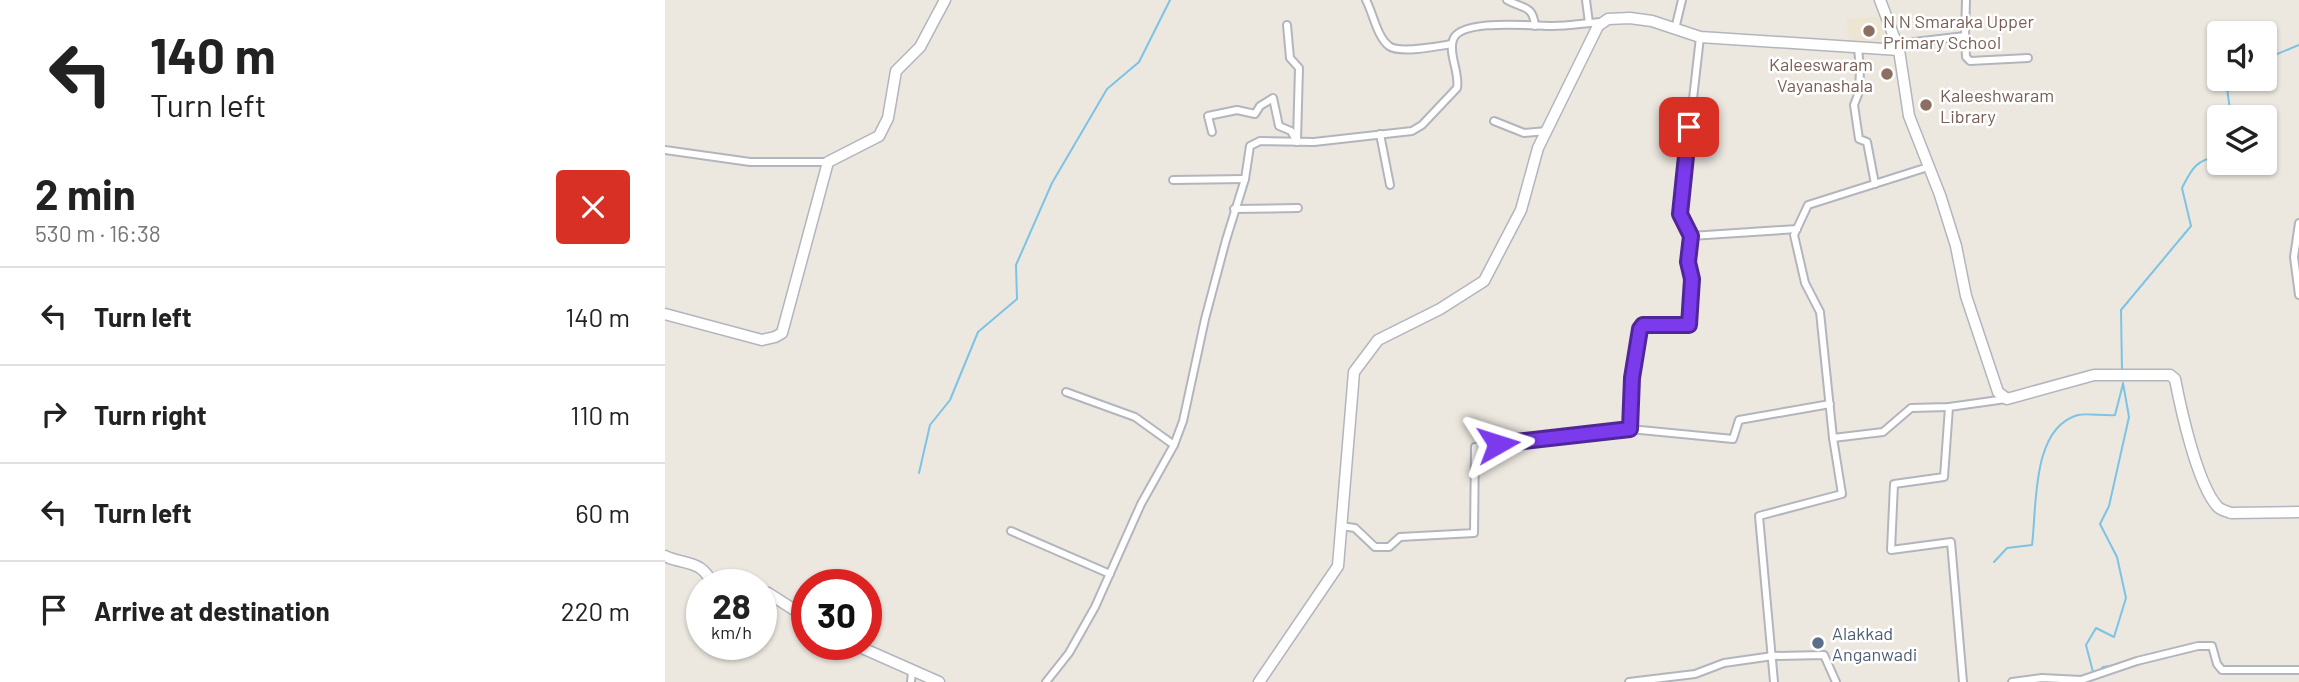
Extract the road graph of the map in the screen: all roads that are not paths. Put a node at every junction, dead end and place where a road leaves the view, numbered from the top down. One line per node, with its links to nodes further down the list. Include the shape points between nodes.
1 (945, 0): 25 (street, via 920,47 896,71 888,118 879,136)
2 (1367, 0): 15 (street, via 1389,46 1398,50)
3 (1507, 0): 11 (street, via 1529,8)
4 (1586, 0): 9 (street)
5 (1682, 0): 12 (street)
6 (1880, 0): 17 (street)
7 (1966, 0): 13 (street)
8 (1601, 22): 9 (street); 12 (street, via 1630,18); 20 (street)
9 (1589, 23): 11 (street)
10 (1287, 25): 23 (street, via 1290,58 1299,68)
11 (1535, 26): 15 (street, via 1466,29 1455,35)
12 (1675, 29): 14 (street)
13 (1965, 36): 17 (street); 18 (street, via 1966,57 1971,61)
14 (1700, 37): 16 (street); 35 (street, via 1680,214)
15 (1452, 44): 22 (street, via 1457,88 1416,130)
16 (1858, 47): 17 (street); 29 (street, via 1859,92 1854,104 1859,139 1867,142)
17 (1898, 47): 26 (street, via 1909,116)
18 (2028, 58)
19 (1494, 121): 20 (street, via 1524,133)
20 (1547, 131): 46 (street, via 1521,210 1484,281 1378,340 1354,372)
21 (1212, 132): 23 (street, via 1208,116 1237,110 1255,114 1273,98 1279,126 1291,131)
22 (1380, 134): 23 (street); 30 (street)
23 (1297, 142): 27 (street, via 1254,142)
24 (665, 150): 25 (street, via 750,162)
25 (828, 162): 37 (street, via 782,333 762,340)
26 (1928, 167): 29 (street); 39 (street, via 1998,392)
27 (1245, 179): 28 (street); 32 (street)
28 (1173, 180)
29 (1875, 184): 34 (street, via 1808,205)
30 (1390, 185)
31 (1298, 208): 32 (street)
32 (1234, 209): 44 (street)
33 (2299, 223): 36 (street, via 2294,257)
34 (1797, 229): 35 (street); 40 (street, via 1794,235 1805,283 1820,312)
35 (1691, 236): 42 (street, via 1689,325 1643,325 1640,329)
36 (2299, 295)
37 (665, 314)
38 (1066, 392): 44 (street, via 1135,417)
39 (2007, 399): 41 (street); 45 (street, via 2094,375 2170,375 2198,467 2216,506 2231,513)
40 (1830, 404): 42 (street, via 1739,420 1733,439); 43 (street)
41 (1949, 407): 43 (street, via 1912,408 1883,432); 61 (street, via 1944,477 1894,484 1891,550 1951,542)
42 (1630, 429): 46 (street, via 1475,447 1474,533 1400,537 1389,547 1375,547 1355,528)
43 (1833, 438): 51 (street, via 1842,494 1759,516)
44 (1174, 445): 50 (street)
45 (2299, 512)
46 (1341, 526): 57 (street, via 1338,566)
47 (1011, 531): 50 (street)
48 (665, 556): 49 (street)
49 (702, 569)
50 (1110, 574): 56 (street, via 1069,653)
51 (1773, 656): 58 (street, via 1724,663 1695,674); 59 (street); 60 (street, via 1824,655)
52 (882, 660): 54 (street)
53 (2299, 670): 62 (street, via 2222,670 2212,646 2198,646 2081,680)
54 (912, 676): 55 (street)
55 (939, 682)
56 (1046, 682)
57 (1259, 682)
58 (1629, 682)
59 (1774, 682)
60 (1836, 682)
61 (1962, 682)
62 (2012, 682)

